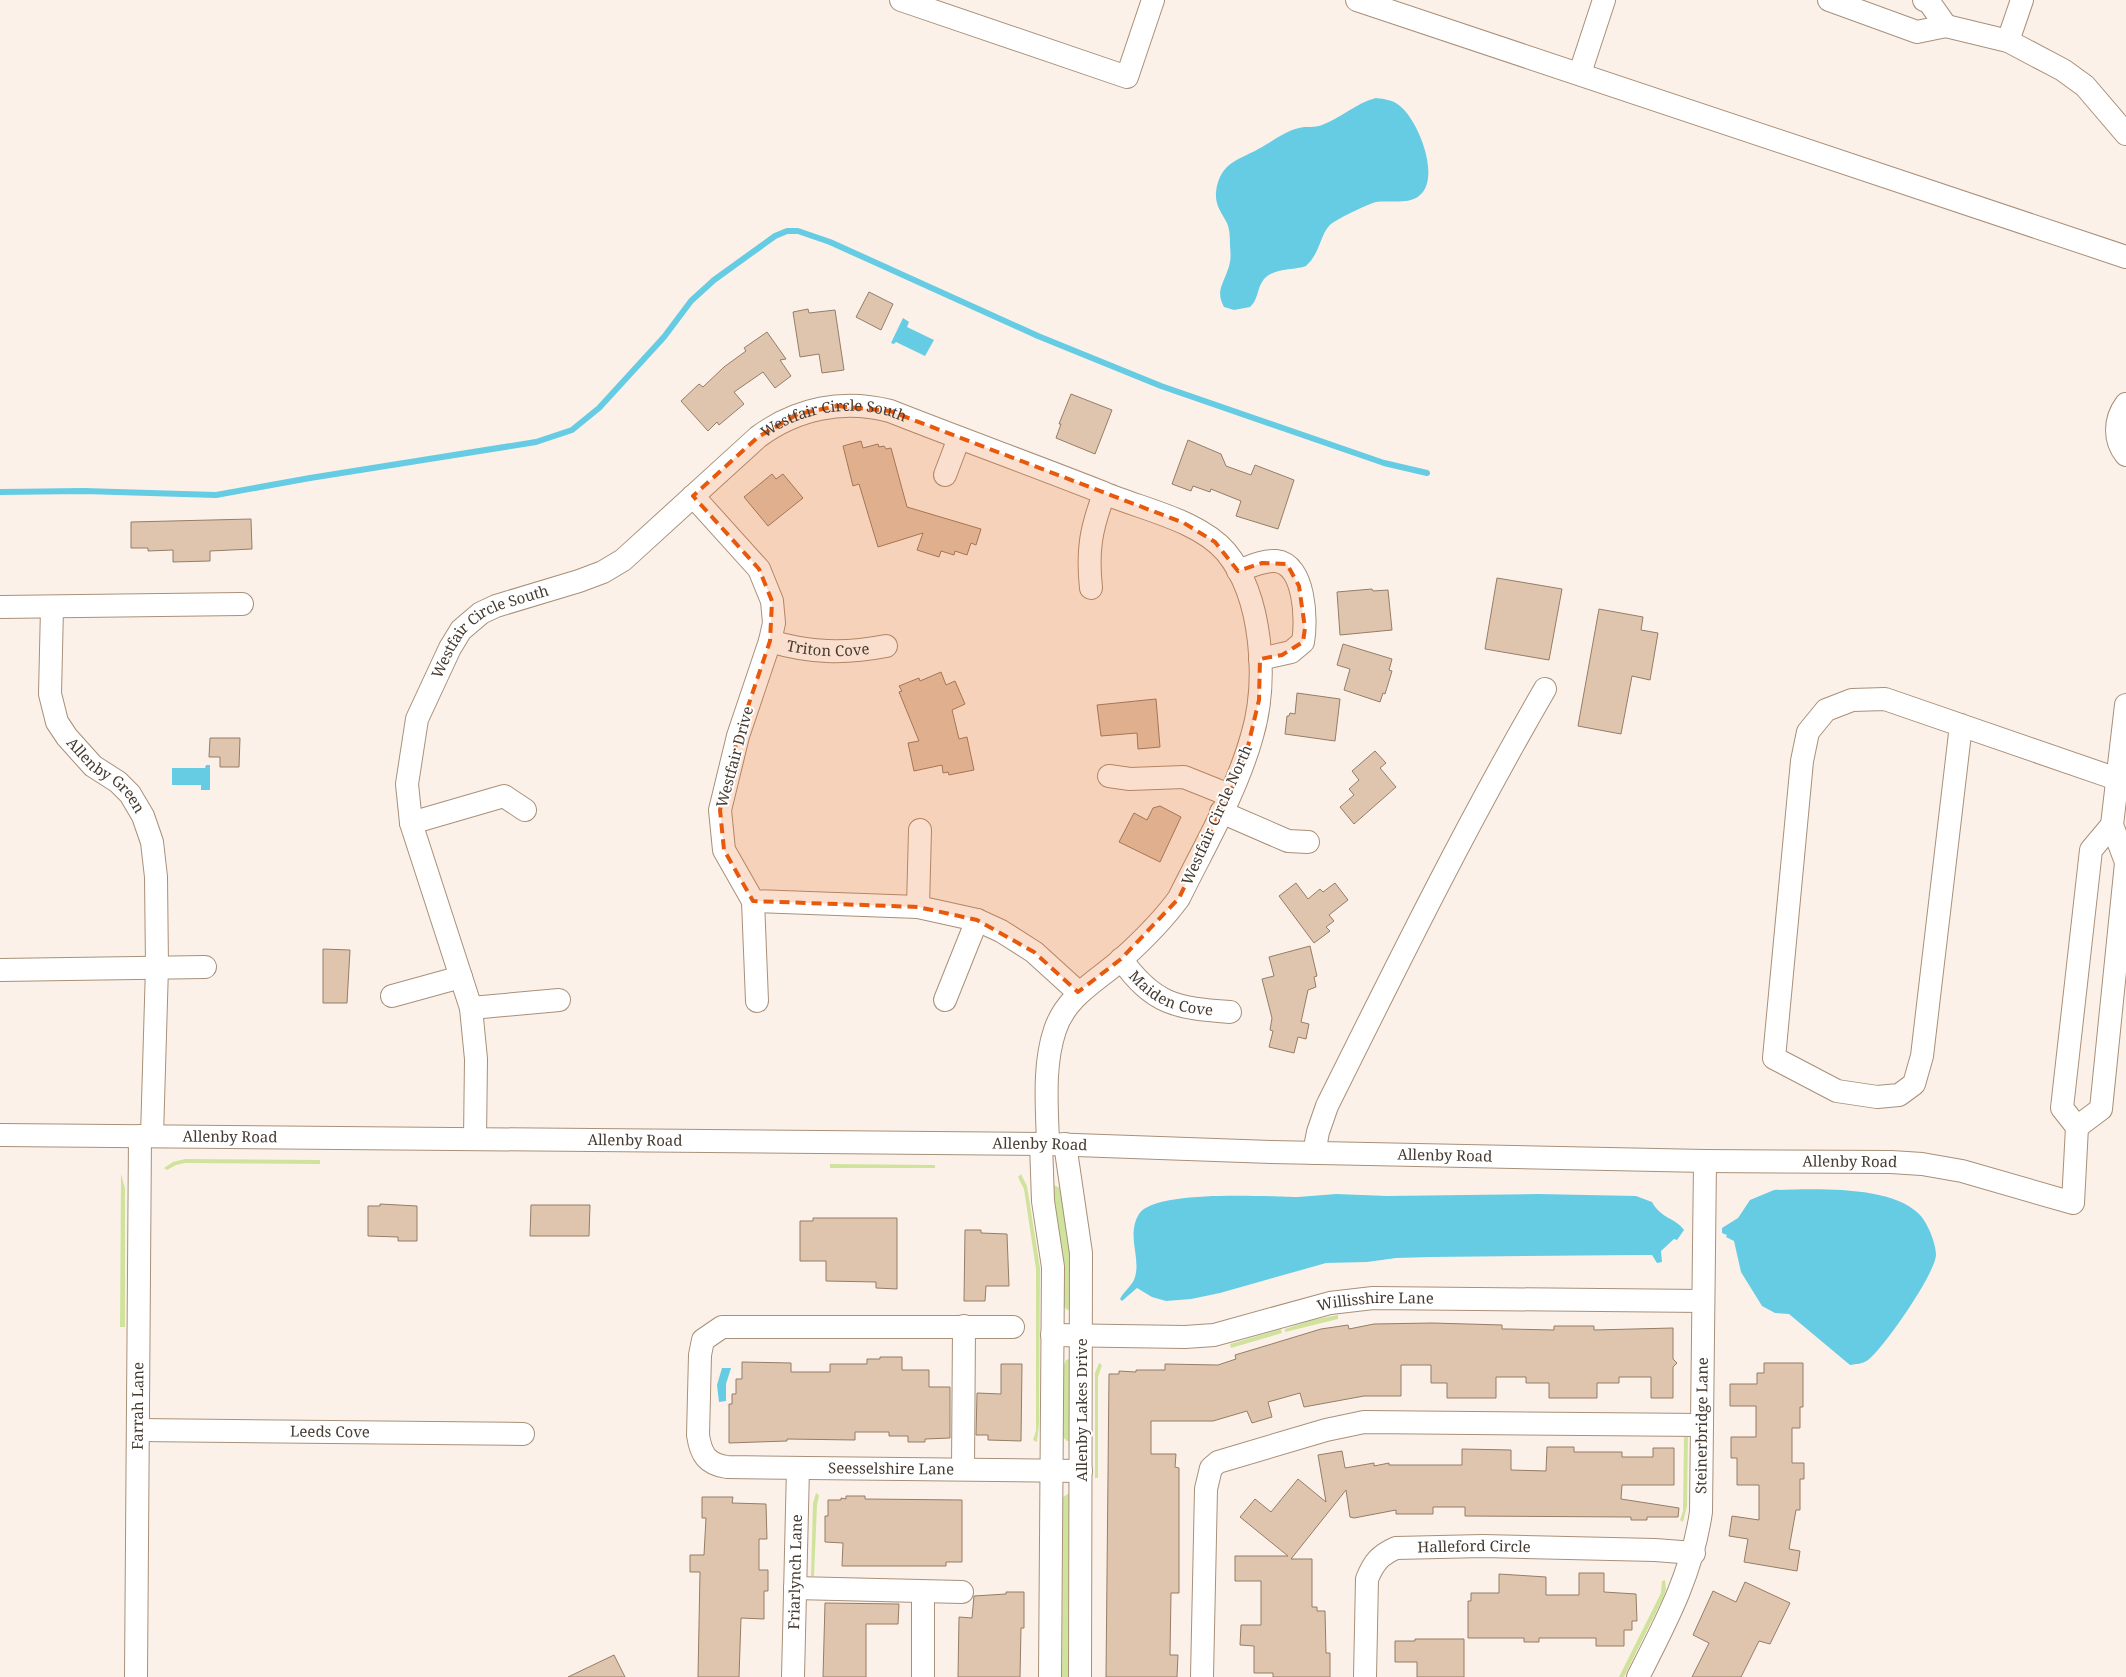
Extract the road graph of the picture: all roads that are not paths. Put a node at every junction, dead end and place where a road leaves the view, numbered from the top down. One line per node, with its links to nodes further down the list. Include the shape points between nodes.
1 (901, 0): 2 (street, via 1127,76)
2 (1153, 0)
3 (1357, 0): 10 (street)
4 (1604, 0): 10 (street)
5 (1829, 0): 8 (street, via 1917,32)
6 (1924, 0): 8 (street, via 1929,2)
7 (2022, 0): 9 (street)
8 (1946, 26): 9 (street)
9 (2008, 40): 11 (street, via 2085,86)
10 (1580, 73): 12 (street)
11 (2126, 134)
12 (2126, 257)
13 (2126, 404): 15 (street, via 2117,423 2117,436)
14 (959, 438): 16 (street); 17 (street, Westfair Circle North); 18 (street, Westfair Circle South, via 873,407 837,406 812,410 768,429)
15 (2126, 455)
16 (945, 475)
17 (1104, 494): 19 (street, Westfair Circle North, via 1184,523 1202,533 1225,552); 20 (street, via 1090,540)
18 (693, 496): 24 (street, Westfair Drive, via 759,569 772,601 774,623); 34 (street, Westfair Circle South, via 623,560 603,572 496,606 481,613 461,630 416,719 407,784)
19 (1238, 571): 26 (street, Westfair Circle North, via 1252,605); 26 (street, via 1275,561 1287,564 1299,586 1305,616 1303,642 1291,652)
20 (1091, 588)
21 (242, 604): 23 (street)
22 (0, 607): 23 (street)
23 (52, 608): 44 (street, Allenby Green, via 50,694 57,722 93,766 130,794 143,816 152,842 156,877)
24 (770, 641): 25 (street, Triton Cove, via 830,652); 39 (street, Westfair Drive, via 738,736 720,810 724,850)
25 (886, 646)
26 (1260, 658): 32 (street, Westfair Circle North, via 1256,720 1244,763)
27 (1545, 689): 59 (street, via 1497,773 1327,1106)
28 (2126, 705): 31 (street)
29 (1960, 725): 29 (street, via 1885,699 1852,700 1826,710 1808,732 1802,761 1774,1058 1837,1091 1877,1097 1899,1095 1914,1084 1922,1056); 31 (street)
30 (1109, 776): 32 (street, via 1130,779 1184,777)
31 (2117, 779): 35 (street)
32 (1225, 804): 37 (street, via 1288,841); 42 (street, Westfair Circle North, via 1179,898)
33 (525, 810): 34 (street, via 504,796)
34 (411, 823): 46 (street, Westfair Circle South)
35 (2112, 824): 38 (street); 54 (street, via 2091,850 2062,1108)
36 (920, 830): 40 (street)
37 (1308, 842)
38 (2126, 863): 54 (street, via 2101,1109)
39 (753, 901): 40 (street); 51 (street)
40 (918, 907): 41 (street)
41 (977, 920): 47 (street, via 1034,952); 50 (street)
42 (1121, 959): 47 (street, Westfair Circle North); 53 (street, Maiden Cove, via 1143,987 1157,998 1196,1009)
43 (205, 967): 44 (street)
44 (156, 968): 45 (street); 56 (street, Allenby Green)
45 (0, 970)
46 (461, 977): 48 (street); 52 (street, Westfair Circle South)
47 (1078, 992): 58 (street, Westfair Circle North, via 1055,1028 1050,1047)
48 (392, 996)
49 (559, 1000): 52 (street)
50 (945, 1000)
51 (757, 1001)
52 (471, 1008): 57 (street, Westfair Circle South, via 476,1059)
53 (1230, 1012)
54 (2077, 1127): 60 (street, Allenby Road, via 2073,1203 1969,1173 1922,1164)
55 (0, 1135): 56 (street, Allenby Road)
56 (146, 1136): 57 (street, Allenby Road); 67 (street, Farrah Lane)
57 (475, 1140): 58 (street, Allenby Road)
58 (1051, 1144): 59 (street, Allenby Road); 64 (street, Allenby Lakes Drive, via 1043,1201 1053,1267); 65 (street, Allenby Lakes Drive, via 1081,1253)
59 (1314, 1153): 60 (street, Allenby Road)
60 (1705, 1161): 61 (street, Steinerbridge Lane)
61 (1702, 1301): 65 (street, Willisshire Lane, via 1366,1299 1330,1303 1214,1335); 66 (street, Steinerbridge Lane)
62 (964, 1326): 63 (street); 69 (street, Seesselshire Lane, via 722,1326 703,1340 698,1435 704,1456 715,1465 727,1467); 70 (street)
63 (1013, 1327)
64 (1052, 1335): 65 (street, Willisshire Lane); 71 (street, Allenby Lakes Drive)
65 (1082, 1336): 72 (street, Allenby Lakes Drive)
66 (1702, 1425): 73 (street, Steinerbridge Lane, via 1700,1512); 82 (street, via 1364,1422 1218,1462 1211,1468 1206,1489)
67 (138, 1430): 68 (street, Leeds Cove); 77 (street, Farrah Lane)
68 (524, 1434)
69 (798, 1468): 70 (street, Seesselshire Lane); 74 (street, Friarlynch Lane)
70 (963, 1469): 71 (street, Seesselshire Lane)
71 (1052, 1471): 72 (street, Seesselshire Lane); 80 (street, Allenby Lakes Drive)
72 (1081, 1471): 81 (street, Allenby Lakes Drive)
73 (1694, 1553): 83 (street, Halleford Circle, via 1493,1547 1396,1548 1373,1564 1367,1578); 84 (street, Steinerbridge Lane, via 1677,1602)
74 (795, 1588): 75 (street); 78 (street, Friarlynch Lane)
75 (923, 1592): 76 (street); 79 (street)
76 (962, 1592)
77 (136, 1677)
78 (793, 1677)
79 (923, 1677)
80 (1050, 1677)
81 (1080, 1677)
82 (1202, 1677)
83 (1366, 1677)
84 (1638, 1677)

